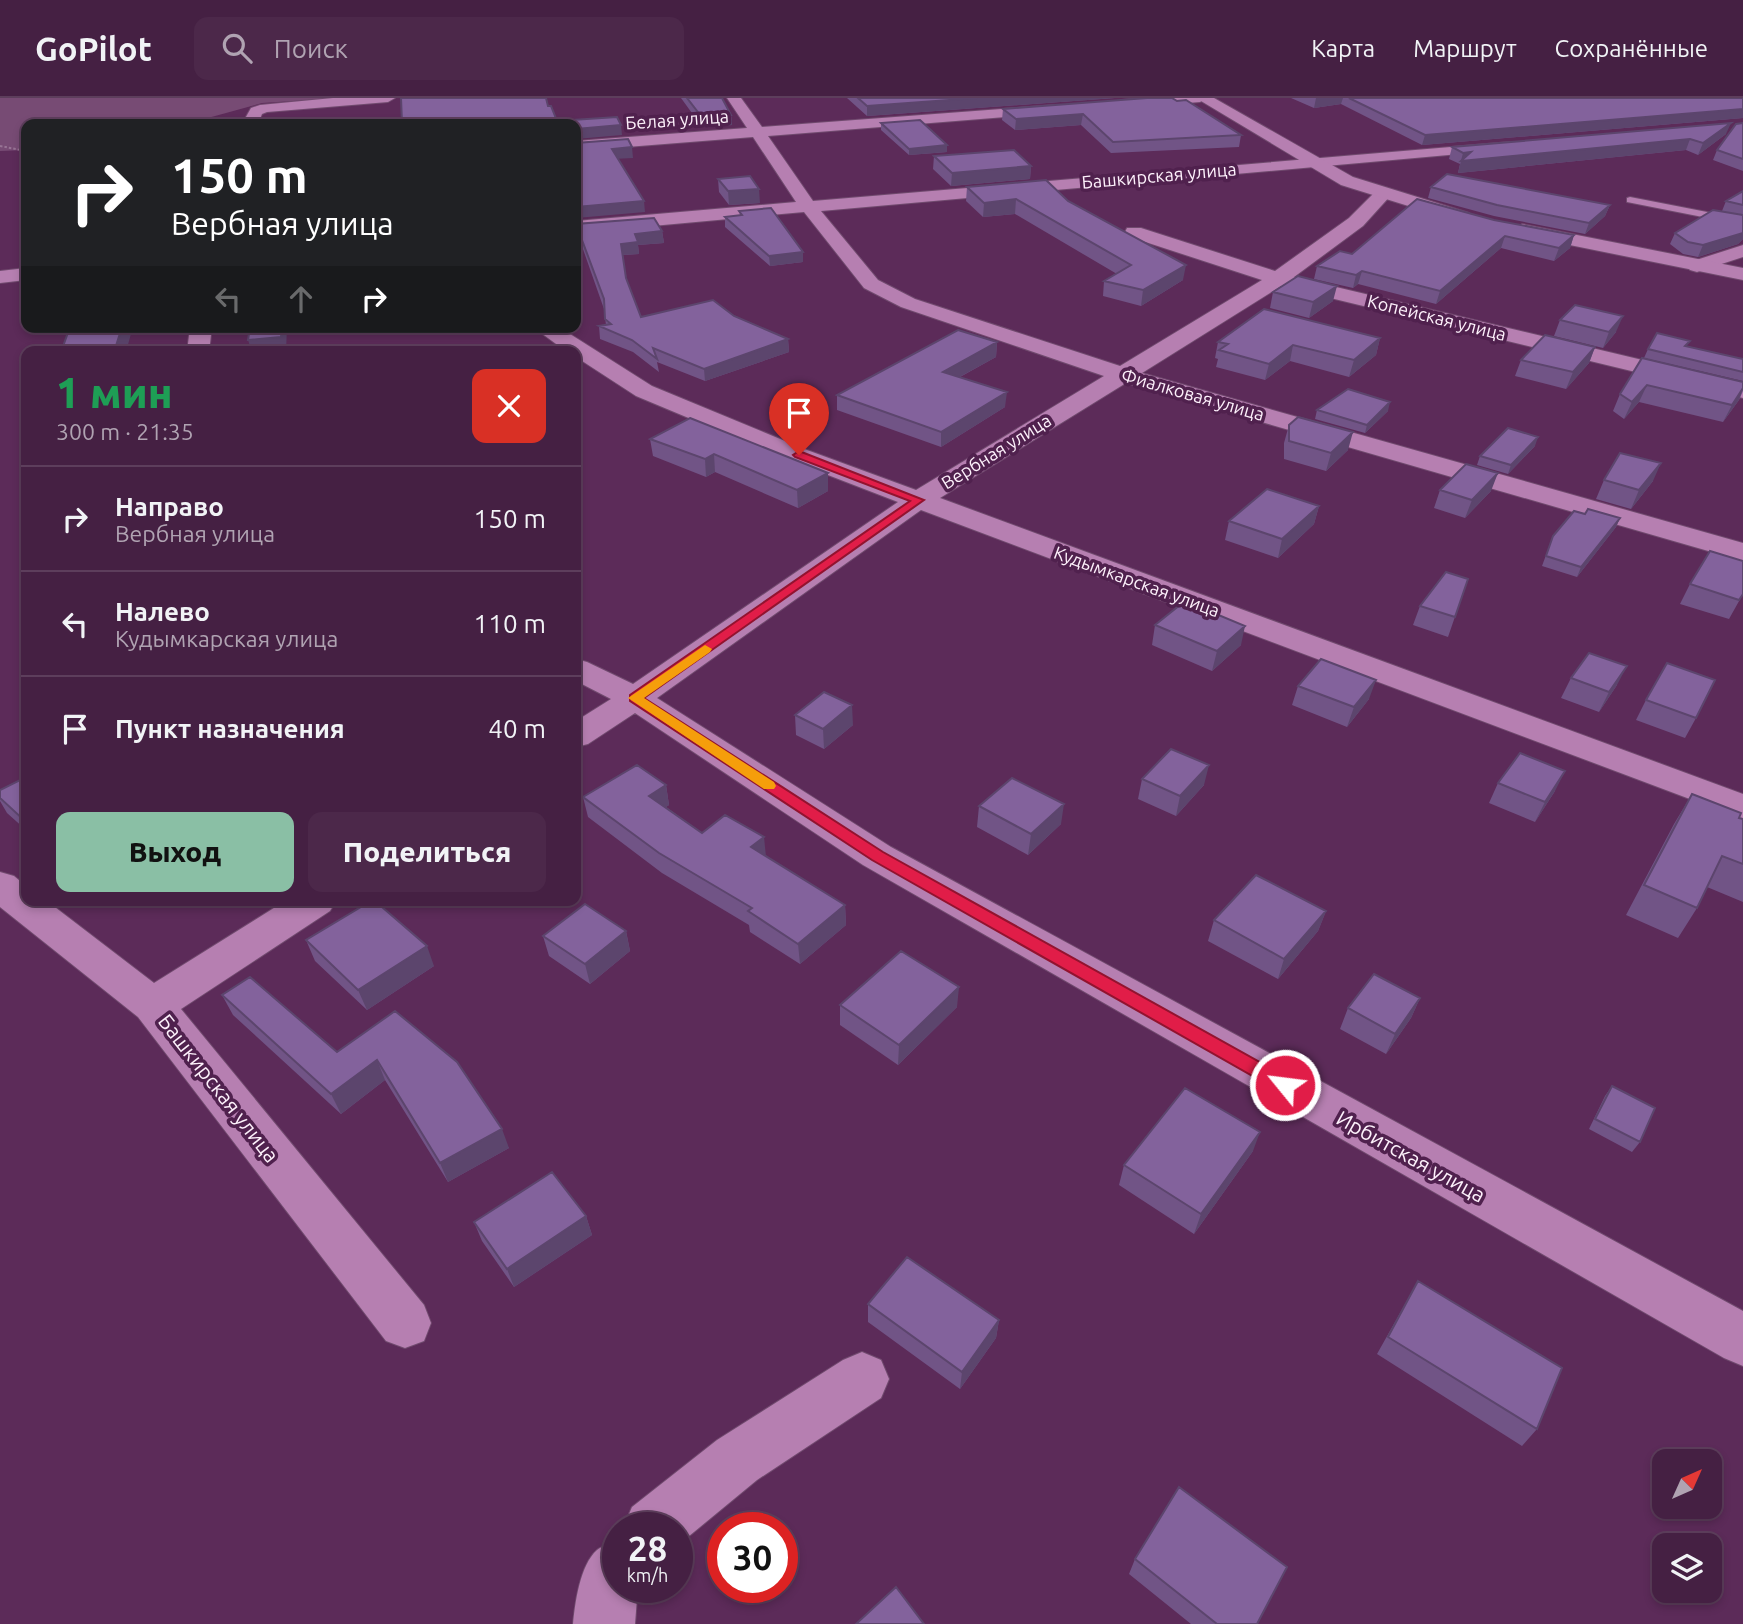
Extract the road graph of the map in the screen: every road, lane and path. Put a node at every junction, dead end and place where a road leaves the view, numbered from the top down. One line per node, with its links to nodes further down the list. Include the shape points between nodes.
1 (388, 98): 6 (street, via 259,109)
2 (734, 98): 7 (street, Фиалковая улица)
3 (1201, 98): 4 (street); 12 (street)
4 (1103, 106)
5 (1075, 108): 7 (street, Белая улица)
6 (252, 119)
7 (758, 132): 10 (street, Белая улица); 15 (street, Фиалковая улица)
8 (1522, 144): 12 (street, Башкирская улица)
9 (0, 146): 11 (path)
10 (581, 146)
11 (21, 150)
12 (1310, 162): 13 (street); 15 (street, Башкирская улица)
13 (1383, 194): 16 (street); 26 (street, Вербная улица, via 1356,222)
14 (1630, 200): 17 (lane)
15 (808, 206): 19 (street, Башкирская улица); 30 (street, Фиалковая улица, via 871,284 908,303)
16 (1480, 221)
17 (1743, 222)
18 (1504, 226): 22 (street)
19 (581, 227)
20 (1134, 232): 26 (street, Копейская улица)
21 (1743, 251): 22 (street)
22 (1697, 266): 23 (street)
23 (1743, 274)
24 (21, 275): 25 (street)
25 (0, 277)
26 (1278, 279): 30 (street, Вербная улица); 31 (street, Копейская улица)
27 (553, 333): 28 (street, Кудымкарская улица)
28 (574, 346)
29 (581, 351): 32 (street, Кудымкарская улица, via 644,391)
30 (1121, 374): 32 (street, Вербная улица); 33 (street, Фиалковая улица)
31 (1743, 391)
32 (918, 500): 35 (street, Вербная улица); 37 (street, Кудымкарская улица)
33 (1743, 552)
34 (581, 671): 35 (street, Ирбитская улица)
35 (635, 698): 36 (street, Вербная улица); 44 (street, Ирбитская улица, via 877,856)
36 (581, 733)
37 (1743, 807)
38 (0, 886): 39 (street, Башкирская улица)
39 (21, 902)
40 (26, 906): 42 (street, Башкирская улица)
41 (308, 906): 42 (street)
42 (153, 1005): 43 (street, Башкирская улица)
43 (405, 1323)
44 (1743, 1340)
45 (862, 1379): 46 (street, via 737,1460)
46 (673, 1512)
47 (606, 1603): 48 (street)
48 (604, 1624)

